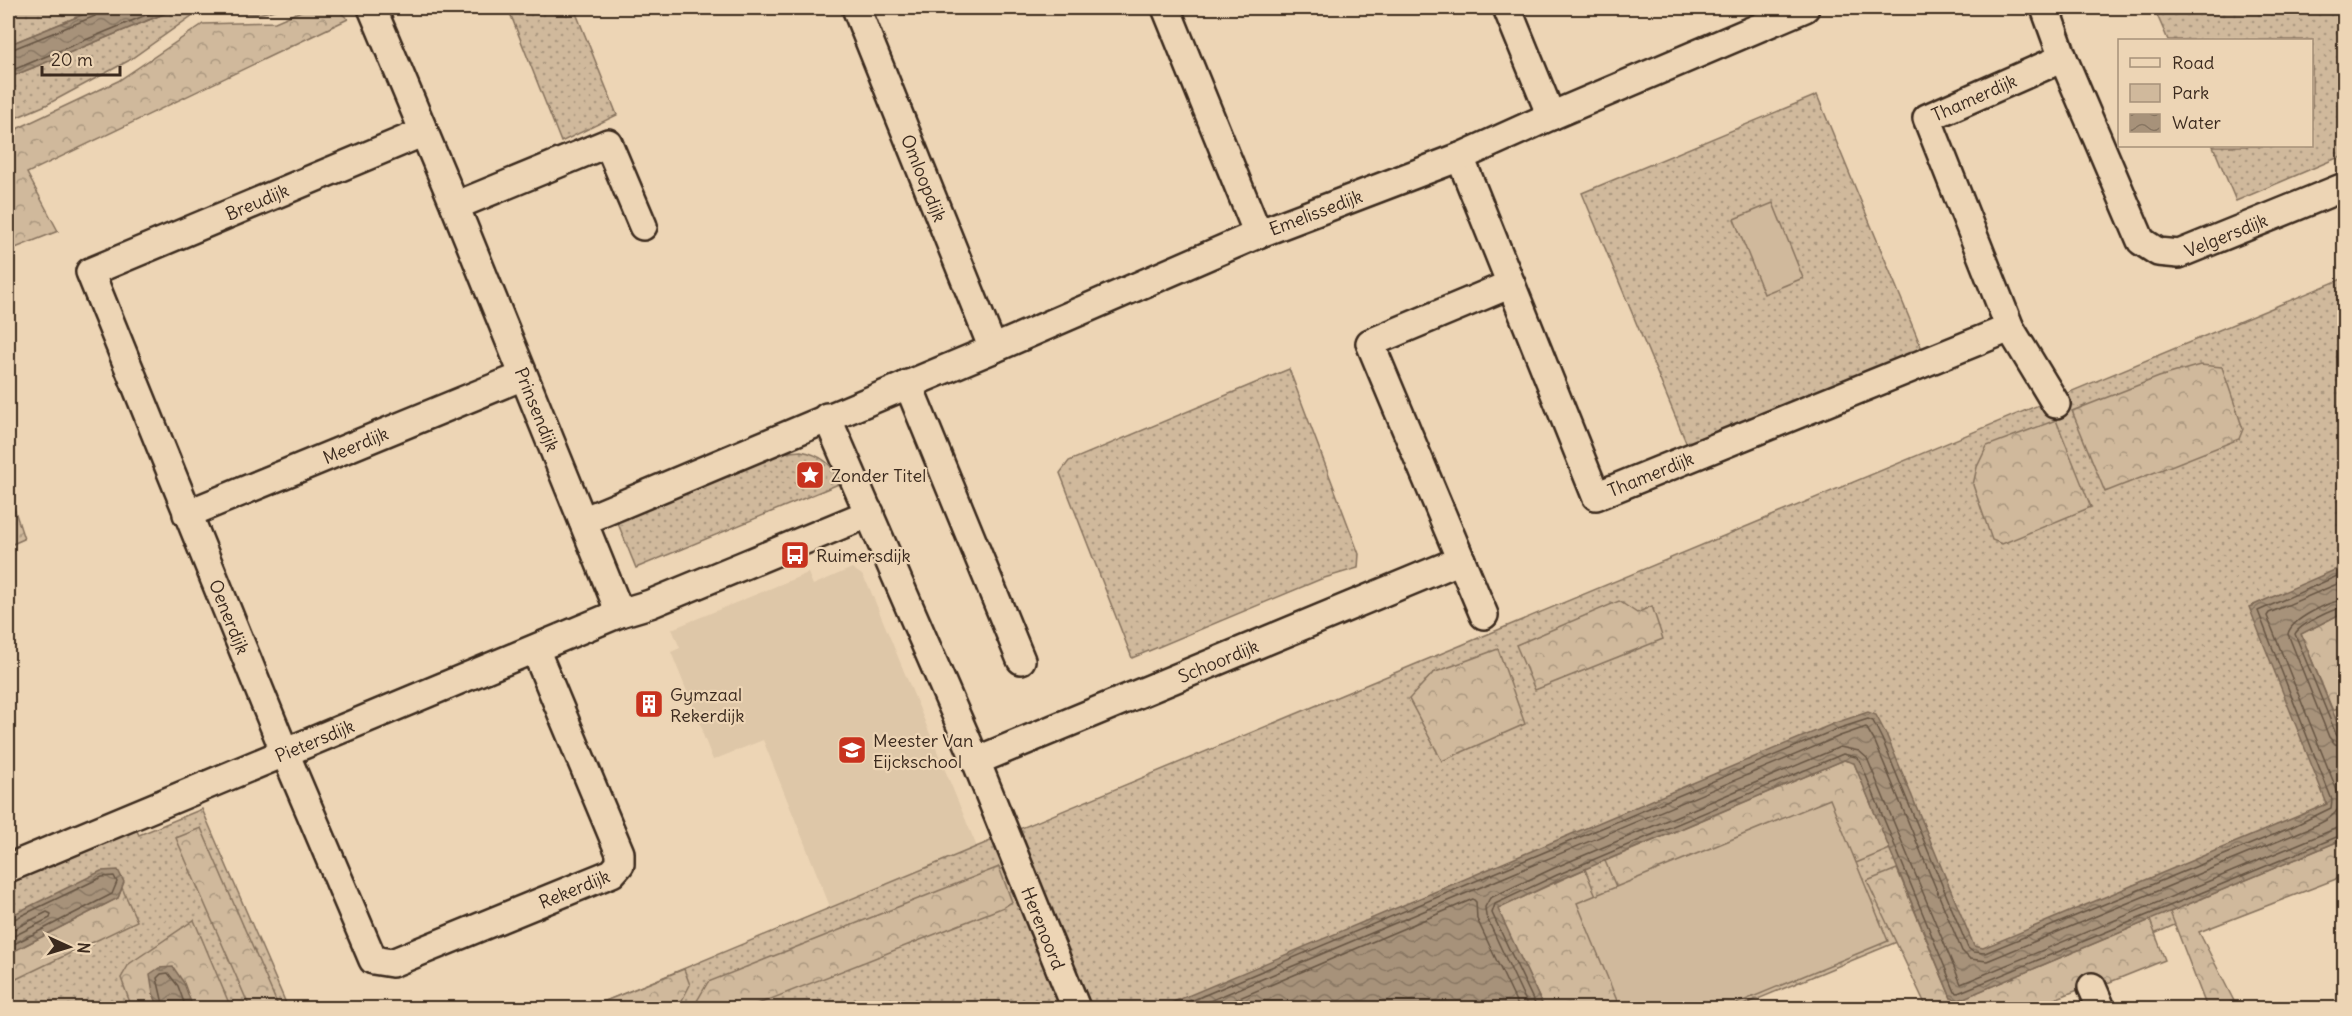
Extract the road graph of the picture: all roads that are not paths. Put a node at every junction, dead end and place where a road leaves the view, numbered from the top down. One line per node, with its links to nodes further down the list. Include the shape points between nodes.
1 (372, 8): 9 (street, Prinsendijk)
2 (856, 8): 18 (street, Omloopdijk)
3 (1166, 8): 14 (street)
4 (1507, 8): 8 (street)
5 (1805, 8): 8 (street, Emelissedijk)
6 (2044, 8): 7 (street, Velgersdijk)
7 (2063, 58): 11 (street, Velgersdijk, via 2141,241 2158,252 2179,254); 17 (street, Thamerdijk, via 1927,118)
8 (1551, 116): 10 (street, Emelissedijk)
9 (424, 132): 12 (street, Prinsendijk); 15 (street, Breudijk)
10 (1460, 157): 14 (street, Emelissedijk); 16 (street, Thamerdijk)
11 (2344, 187)
12 (455, 206): 13 (street, via 608,143); 19 (street, Prinsendijk)
13 (643, 226)
14 (1258, 234): 18 (street, Emelissedijk)
15 (90, 272): 24 (street, Oenerdijk)
16 (1511, 284): 17 (street, Thamerdijk, via 1596,496); 26 (street, via 1370,343)
17 (2010, 328): 21 (street, Thamerdijk)
18 (993, 350): 20 (street, Emelissedijk)
19 (523, 376): 24 (street, Meerdijk); 25 (street, Prinsendijk)
20 (908, 384): 22 (street, Emelissedijk); 30 (street)
21 (2056, 404)
22 (827, 417): 23 (street); 25 (street)
23 (870, 513): 27 (street); 32 (street)
24 (187, 514): 31 (street, Oenerdijk)
25 (583, 521): 27 (street, Prinsendijk)
26 (1461, 560): 28 (street); 32 (street, Schoordijk)
27 (620, 613): 29 (street, Pietersdijk)
28 (1484, 615)
29 (535, 649): 31 (street, Pietersdijk); 34 (street, Rekerdijk, via 620,853 620,864 612,873 392,963)
30 (1021, 660)
31 (285, 753): 33 (street, Pietersdijk); 34 (street, Oenerdijk)
32 (976, 761): 35 (street, Herenoord)
33 (8, 868)
34 (373, 960)
35 (1076, 1008)

